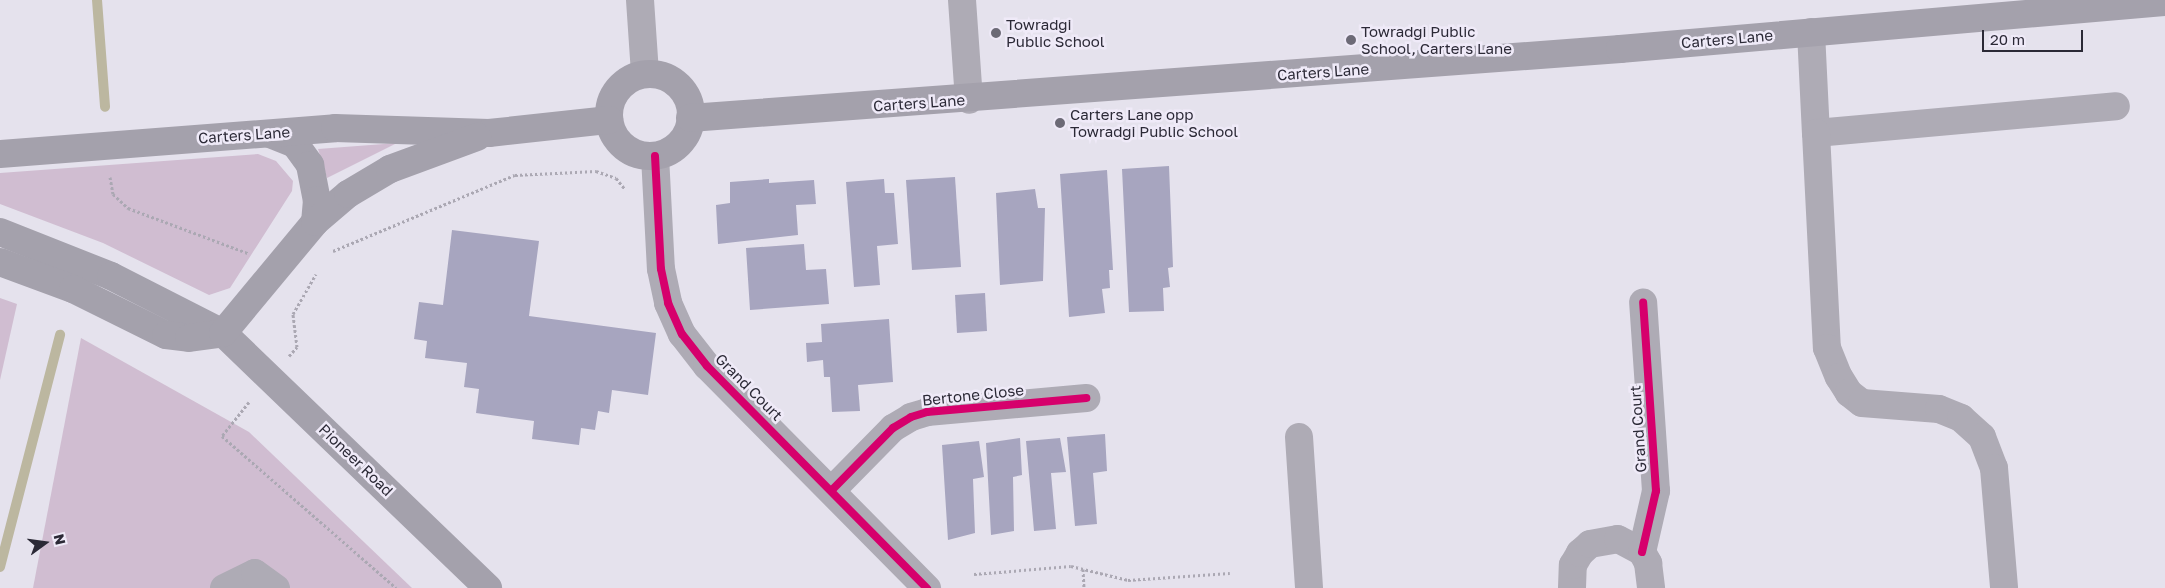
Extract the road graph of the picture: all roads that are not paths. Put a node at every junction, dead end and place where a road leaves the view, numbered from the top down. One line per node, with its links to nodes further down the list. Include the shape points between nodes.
1 (640, 0): 5 (street)
2 (962, 0): 6 (street)
3 (2165, 2): 4 (main road, Carters Lane)
4 (1811, 32): 6 (main road, Carters Lane); 11 (street)
5 (645, 74): 8 (main road, via 668,78 678,86 690,107); 9 (main road, via 618,90)
6 (969, 100): 8 (main road, Carters Lane)
7 (2116, 106): 11 (street)
8 (690, 118): 14 (main road, via 679,143)
9 (609, 120): 10 (main road, Carters Lane); 14 (main road, via 613,133 630,151)
10 (489, 133): 12 (main road, Carters Lane, via 381,127); 15 (main road, Carters Lane, via 390,169 348,194)
11 (1816, 133): 31 (street, via 1827,348 1835,368 1849,393 1862,403 1939,409 1961,418 1982,437 1994,468)
12 (270, 134): 13 (main road, Carters Lane); 15 (main road, via 295,144 310,165 318,200)
13 (0, 154)
14 (655, 156): 22 (street, Grand Court, via 661,270 668,303 682,334)
15 (315, 222): 19 (main road, Carters Lane)
16 (0, 232): 19 (main road, Pioneer Road, via 103,272)
17 (0, 262): 19 (main road, via 73,289 166,335 189,338)
18 (1644, 302): 23 (street, Grand Court, via 1656,491)
19 (223, 333): 26 (main road, Pioneer Road)
20 (1086, 398): 22 (street, Bertone Close, via 927,412 910,417 893,428)
21 (1299, 438): 28 (street)
22 (832, 490): 27 (street, Grand Court)
23 (1642, 552): 29 (street, via 1618,539 1590,544 1573,565); 30 (street, via 1648,563)
24 (224, 588): 25 (street, via 255,572)
25 (276, 588)
26 (488, 588)
27 (927, 588)
28 (1309, 588)
29 (1572, 588)
30 (1651, 588)
31 (2004, 588)

